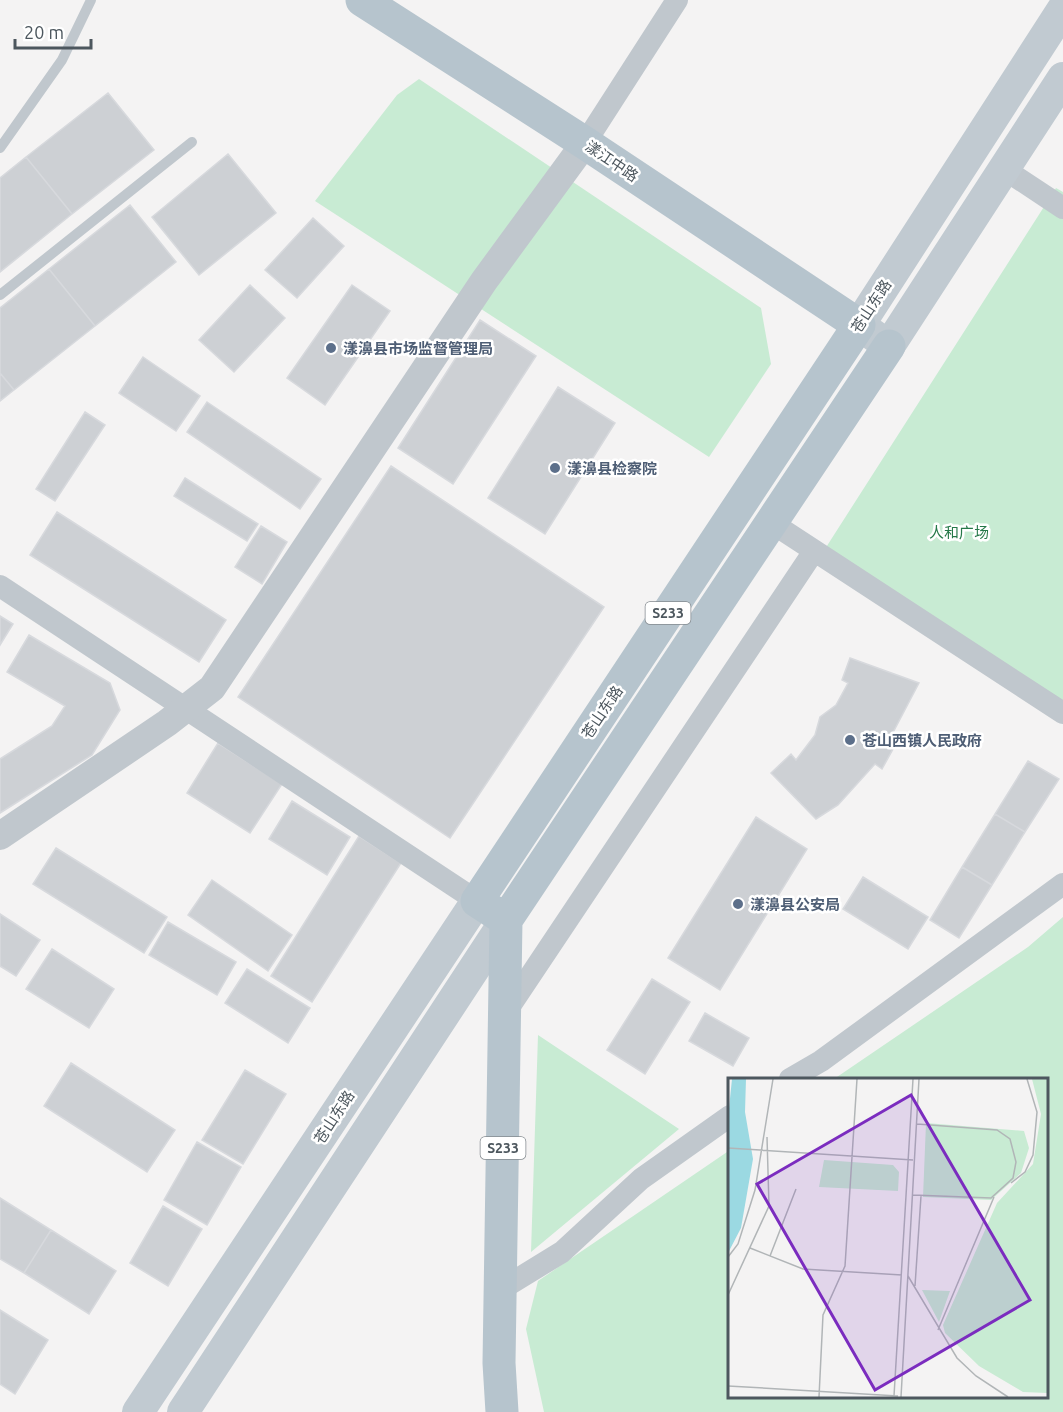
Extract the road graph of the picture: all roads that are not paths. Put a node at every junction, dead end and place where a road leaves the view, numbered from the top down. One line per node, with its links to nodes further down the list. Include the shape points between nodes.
1 (91, 0): 8 (lane, via 62,60)
2 (362, 0): 7 (main road, 漾江中路)
3 (677, 0): 7 (street)
4 (1063, 9): 12 (main road, 苍山东路)
5 (1063, 78): 9 (main road)
6 (192, 142): 11 (lane)
7 (585, 143): 12 (main road, 漾江中路); 17 (street, via 484,281 232,662 212,688)
8 (0, 148)
9 (1004, 169): 10 (street); 13 (main road)
10 (1063, 208)
11 (0, 295)
12 (859, 325): 13 (main road); 21 (main road, 苍山东路 / S233)
13 (889, 346): 14 (main road, S233)
14 (772, 523): 15 (street); 22 (main road, S233)
15 (814, 551): 18 (street); 23 (street)
16 (0, 586): 17 (street)
17 (184, 710): 19 (street); 21 (street)
18 (1063, 713)
19 (0, 836)
20 (1063, 884): 24 (street)
21 (477, 901): 22 (main road); 27 (main road, 苍山东路)
22 (506, 920): 23 (main road, S233); 28 (main road)
23 (505, 1013): 26 (main road, S233)
24 (792, 1078)
25 (728, 1117): 26 (street, via 641,1179 562,1252)
26 (500, 1290): 29 (main road, S233)
27 (138, 1412)
28 (183, 1412)
29 (502, 1412)

